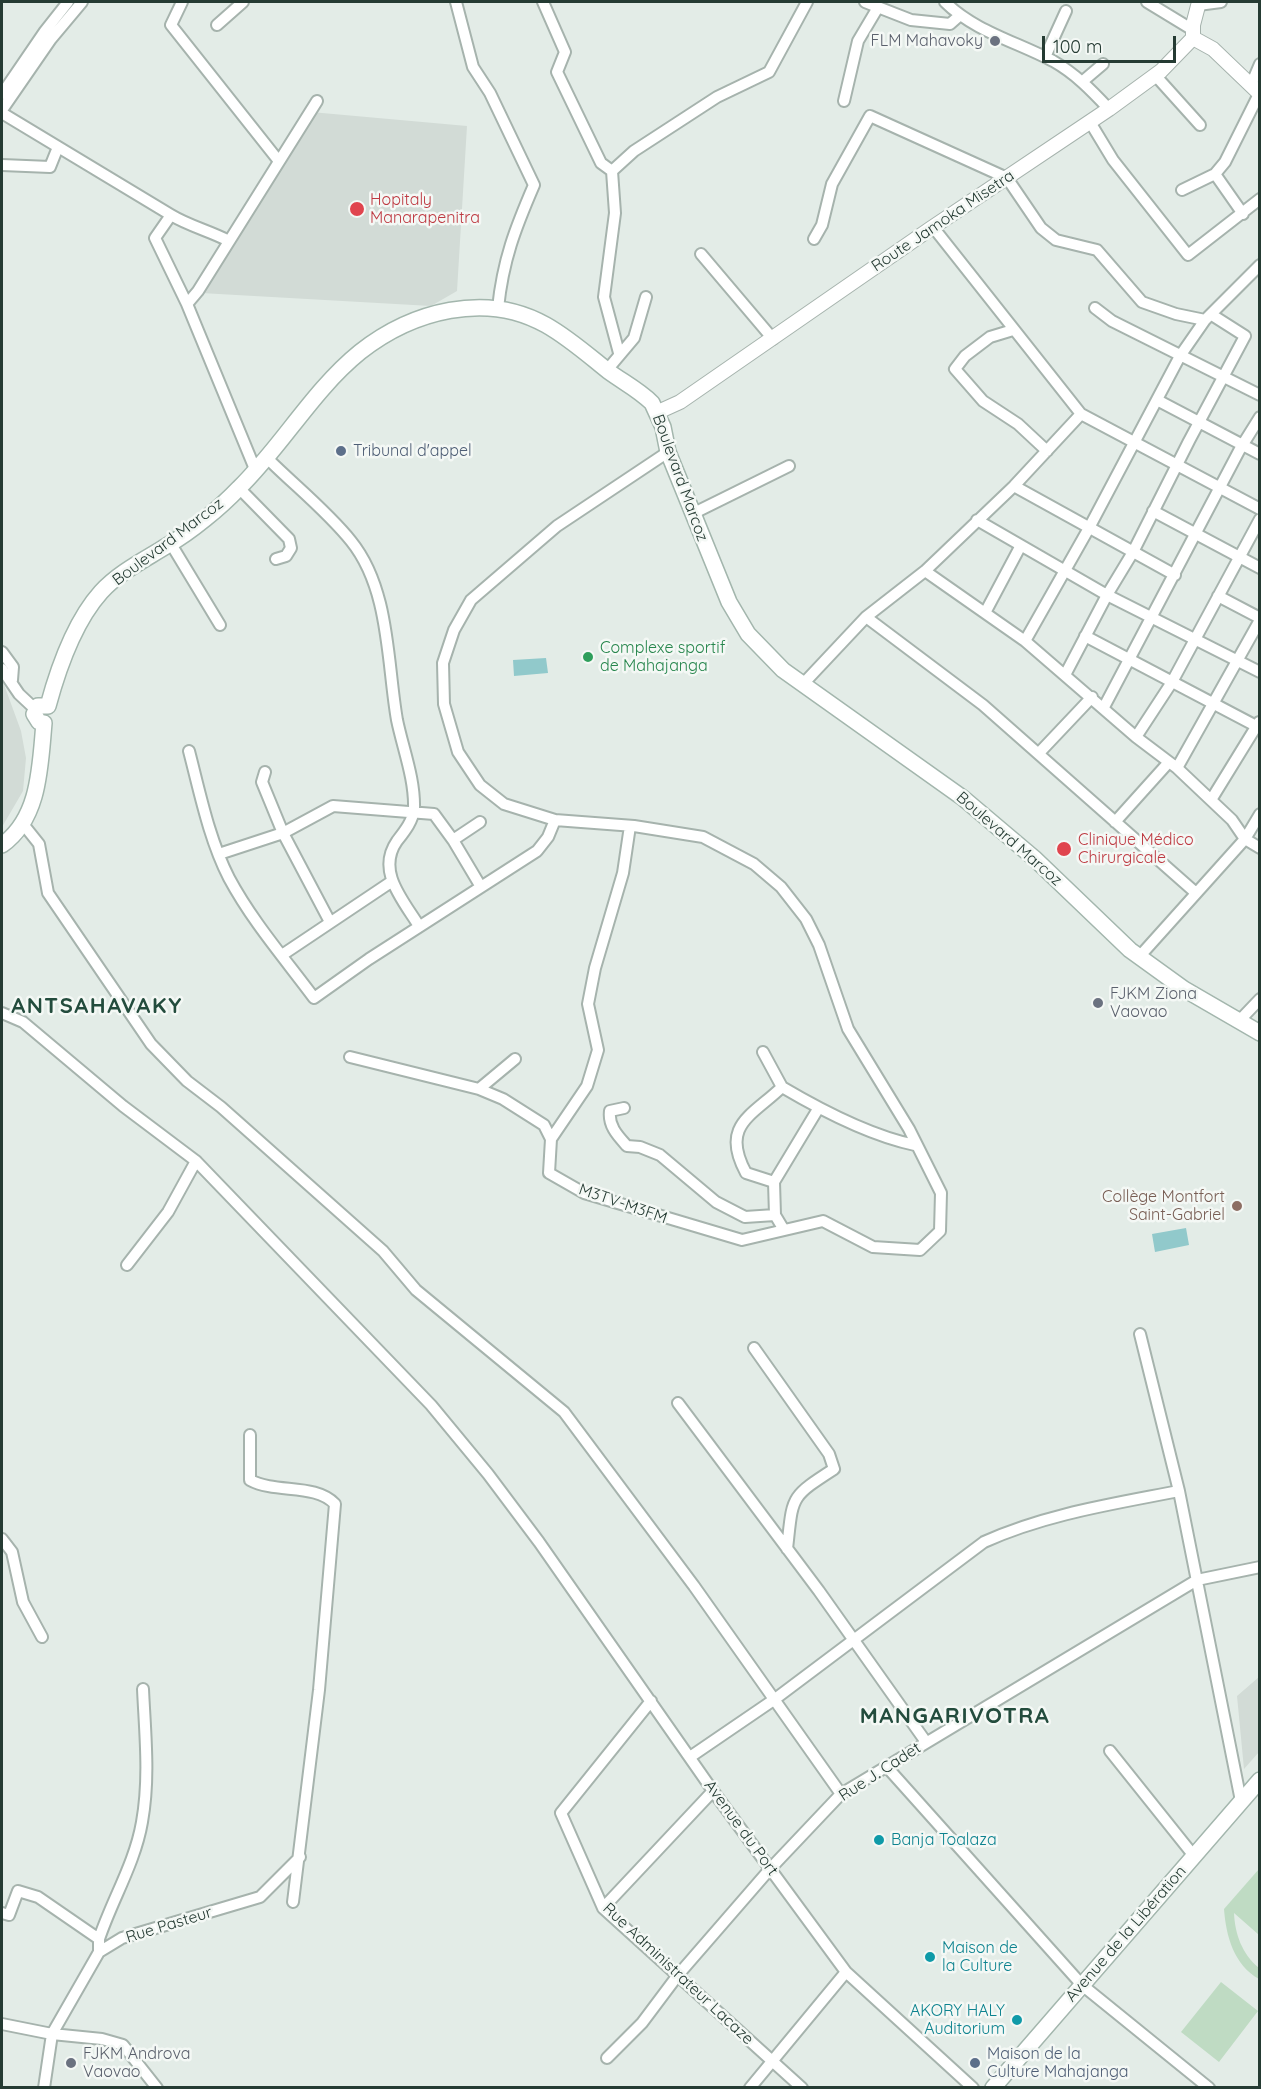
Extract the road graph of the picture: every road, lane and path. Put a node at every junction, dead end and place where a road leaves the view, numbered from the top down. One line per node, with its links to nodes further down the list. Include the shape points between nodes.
1 (68, 2): 24 (street)
2 (82, 2): 28 (street, via 51,39)
3 (182, 2): 32 (street, via 171,25)
4 (243, 2): 16 (street)
5 (456, 2): 48 (street, via 473,68 490,93 534,185 505,259)
6 (543, 2): 34 (street, via 565,52 556,72 601,163)
7 (807, 2): 34 (street, via 769,72 717,97 634,151)
8 (865, 2): 13 (street)
9 (945, 2): 15 (street)
10 (1147, 2): 17 (street)
11 (1221, 2): 12 (street)
12 (1198, 3): 17 (street)
13 (878, 9): 15 (street, via 911,20 950,24); 26 (street, via 858,41)
14 (1066, 11): 18 (street)
15 (959, 16): 18 (street)
16 (217, 25)
17 (1193, 34): 21 (street, Route Jamoka Misetra); 23 (street)
18 (1045, 57): 22 (street)
19 (1103, 64): 22 (street)
20 (1260, 64): 23 (street)
21 (1155, 75): 27 (street, Route Jamoka Misetra); 30 (street)
22 (1083, 81): 27 (street)
23 (1256, 91): 35 (street, via 1225,162)
24 (2, 94)
25 (317, 101): 32 (street)
26 (844, 101)
27 (1109, 109): 29 (street, Route Jamoka Misetra)
28 (2, 112): 31 (street)
29 (1090, 122): 36 (street, Route Jamoka Misetra); 40 (street, via 1113,160 1188,255)
30 (1200, 125)
31 (58, 147): 33 (street, via 50,167); 39 (street)
32 (278, 160): 43 (street)
33 (2, 165)
34 (612, 171): 53 (street, via 615,213 604,297)
35 (1215, 174): 37 (street); 40 (street)
36 (1007, 178): 41 (street, Route Jamoka Misetra); 42 (street, via 870,116 832,184 822,225); 50 (street, via 1041,228 1056,240 1096,250 1142,302 1168,312)
37 (1182, 190)
38 (1260, 199): 40 (street)
39 (171, 214): 43 (street); 47 (street, via 155,238)
40 (1243, 214)
41 (933, 227): 51 (street); 52 (street, Route Jamoka Misetra)
42 (814, 238)
43 (229, 240): 47 (street)
44 (701, 254): 52 (street)
45 (1260, 265): 50 (street)
46 (646, 297): 53 (street, via 634,338)
47 (187, 304): 71 (street)
48 (498, 308): 55 (main road, Boulevard Marcoz, via 545,324); 68 (main road, Boulevard Marcoz, via 446,310 406,323 360,352)
49 (1095, 308): 54 (street)
50 (1208, 318): 54 (street); 56 (street, via 1245,336)
51 (1013, 330): 60 (street); 65 (street, via 990,337 955,369 983,401 1018,424)
52 (773, 339): 59 (street, Route Jamoka Misetra)
53 (619, 353): 55 (street)
54 (1180, 356): 56 (street); 58 (street)
55 (608, 370): 59 (main road, Boulevard Marcoz, via 644,396)
56 (1226, 377): 57 (street); 62 (street)
57 (1260, 395)
58 (1157, 400): 62 (street); 63 (street)
59 (658, 412): 66 (main road, Boulevard Marcoz)
60 (1081, 414): 63 (street); 65 (street)
61 (1260, 417): 64 (street)
62 (1199, 422): 64 (street); 69 (street)
63 (1135, 443): 69 (street); 80 (street)
64 (1241, 447): 67 (street); 74 (street)
65 (1047, 451): 72 (street)
66 (668, 452): 77 (main road, Boulevard Marcoz); 123 (street, via 557,526 471,600 454,630 443,663 444,704 458,752 480,785 504,804)
67 (1260, 454)
68 (267, 458): 71 (main road, Boulevard Marcoz); 121 (street, via 352,542 366,566 388,636 397,719 411,775)
69 (1177, 465): 74 (street); 76 (street)
70 (789, 466): 77 (street)
71 (255, 469): 73 (main road, Boulevard Marcoz)
72 (1014, 486): 79 (street); 80 (street)
73 (239, 488): 82 (main road, Boulevard Marcoz); 86 (street, via 289,539 291,548 286,556)
74 (1219, 488): 75 (street); 81 (street)
75 (1260, 509)
76 (1153, 511): 81 (street); 84 (street)
77 (692, 514): 109 (main road, Boulevard Marcoz, via 739,620 765,653)
78 (1260, 519): 85 (street)
79 (977, 520): 83 (street); 88 (street)
80 (1089, 528): 84 (street); 89 (street)
81 (1197, 534): 85 (street); 90 (street)
82 (171, 544): 97 (street); 113 (main road, Boulevard Marcoz, via 102,591 81,621)
83 (1020, 547): 89 (street); 93 (street)
84 (1133, 552): 90 (street); 91 (street)
85 (1240, 557): 87 (street); 92 (street)
86 (276, 559)
87 (1260, 568)
88 (925, 571): 93 (street); 94 (street)
89 (1064, 571): 91 (street); 100 (street)
90 (1176, 575): 95 (street)
91 (1107, 595): 95 (street); 98 (street)
92 (1218, 596): 96 (street); 99 (street)
93 (986, 611): 100 (street)
94 (866, 617): 109 (street); 117 (street, via 983,705)
95 (1153, 618): 99 (street); 102 (street)
96 (1260, 619): 103 (street)
97 (220, 625)
98 (1085, 636): 102 (street); 106 (street)
99 (1194, 639): 103 (street); 108 (street)
100 (1025, 641): 106 (street)
101 (2, 652): 107 (street, via 12,667)
102 (1129, 661): 108 (street); 112 (street)
103 (1237, 661): 105 (street); 111 (street)
104 (2, 669): 107 (street)
105 (1260, 672)
106 (1065, 675): 110 (street)
107 (12, 680): 113 (street, via 19,694)
108 (1173, 682): 111 (street); 115 (street)
109 (803, 684): 140 (main road, Boulevard Marcoz, via 963,798 1034,858)
110 (1092, 697): 112 (street); 117 (street)
111 (1213, 705): 114 (street); 118 (street)
112 (1104, 707): 115 (street)
113 (41, 708): 126 (main road, Boulevard Marcoz, via 52,716 44,723 33,798)
114 (1259, 726): 120 (street)
115 (1136, 737): 118 (street)
116 (189, 751): 133 (street)
117 (1039, 753): 125 (street)
118 (1173, 765): 120 (street); 125 (street)
119 (265, 772): 128 (street, via 262,782)
120 (1211, 800): 129 (street)
121 (414, 811): 128 (street, via 333,806); 130 (street, via 434,814); 134 (street, via 387,861)
122 (1260, 814): 129 (street)
123 (555, 820): 127 (street); 135 (street, via 537,851)
124 (480, 822): 130 (street)
125 (1116, 822): 136 (street)
126 (23, 824): 131 (main road); 171 (street, via 39,844 48,893 151,1044 187,1081 383,1251 416,1290 564,1412)
127 (630, 826): 152 (street, via 624,873 588,1004 598,1050 587,1086); 153 (street, via 703,837 754,864 792,897 819,945 848,1029)
128 (283, 833): 133 (street); 137 (street)
129 (1245, 839): 132 (street); 136 (street)
130 (453, 840): 135 (street)
131 (2, 845)
132 (1260, 848)
133 (219, 854): 139 (street, via 229,878)
134 (391, 882): 137 (street); 138 (street)
135 (481, 887): 138 (street)
136 (1196, 893): 140 (street)
137 (330, 922): 139 (street)
138 (419, 926): 139 (street, via 314,998)
139 (282, 955)
140 (1139, 957): 143 (main road, Boulevard Marcoz, via 1184,989)
141 (1260, 999): 143 (street)
142 (2, 1014): 154 (street, Avenue du Port, via 23,1022)
143 (1240, 1020): 144 (main road, Boulevard Marcoz)
144 (1260, 1033)
145 (763, 1052): 148 (street)
146 (350, 1057): 149 (street)
147 (515, 1059): 149 (street)
148 (782, 1087): 151 (street); 155 (street, via 742,1121 737,1134 740,1161 746,1173)
149 (479, 1089): 152 (street, via 544,1125)
150 (624, 1108): 156 (street, via 610,1111 609,1120 627,1146 660,1155 716,1202 745,1217)
151 (818, 1108): 153 (street, via 890,1140); 155 (street)
152 (551, 1139): 157 (street, M3TV-M3FM, via 549,1173 584,1193 742,1240)
153 (915, 1145): 157 (street, M3TV-M3FM, via 941,1193 940,1231 920,1250 873,1247 823,1221)
154 (195, 1161): 158 (street, via 168,1212); 172 (street, Avenue du Port, via 431,1405 539,1542)
155 (774, 1182): 156 (street)
156 (775, 1215): 157 (street)
157 (784, 1230)
158 (127, 1265)
159 (1140, 1334): 163 (street)
160 (754, 1348): 165 (street, via 829,1454 834,1469 801,1490 792,1503)
161 (678, 1403): 165 (street)
162 (250, 1435): 182 (street, via 250,1480 263,1487 326,1494 335,1504)
163 (1179, 1491): 167 (street); 169 (street, via 1069,1512 1010,1530 984,1542)
164 (2, 1539): 168 (street, via 12,1552 23,1602)
165 (787, 1549): 169 (street)
166 (1260, 1567): 167 (street, Rue J. Cadet)
167 (1197, 1580): 173 (street, Rue J. Cadet); 180 (street)
168 (42, 1637)
169 (852, 1641): 171 (street); 173 (street)
170 (143, 1689): 187 (street, via 147,1776 142,1823)
171 (775, 1699): 175 (street); 179 (street)
172 (651, 1701): 175 (street, Avenue du Port); 185 (street, Rue Administrateur Lacaze, via 561,1813)
173 (927, 1742): 176 (street, Rue J. Cadet)
174 (1110, 1751): 181 (street)
175 (690, 1757): 178 (street, Avenue du Port)
176 (886, 1766): 179 (street, Rue J. Cadet); 191 (street)
177 (1260, 1780): 180 (main road, Avenue de la Libération)
178 (713, 1791): 183 (street, Avenue du Port); 185 (street)
179 (841, 1794): 183 (street, Rue J. Cadet)
180 (1241, 1801): 181 (main road, Avenue de la Libération)
181 (1194, 1856): 191 (main road, Avenue de la Libération)
182 (300, 1857): 184 (street); 188 (street, Rue Pasteur, via 260,1897 122,1938)
183 (770, 1869): 189 (street, Avenue du Port); 190 (street, Rue J. Cadet)
184 (293, 1902)
185 (603, 1908): 190 (street, Rue Administrateur Lacaze)
186 (2, 1913): 187 (street, via 9,1915 18,1891 38,1897)
187 (99, 1939): 188 (street)
188 (99, 1952): 193 (street)
189 (846, 1972): 195 (street); 200 (street, Avenue du Port)
190 (678, 1975): 194 (street, Rue J. Cadet, via 642,2023); 195 (street, Rue Administrateur Lacaze)
191 (1082, 1985): 201 (main road, Avenue de la Libération); 202 (street)
192 (2, 2024): 193 (street)
193 (52, 2034): 196 (street); 197 (street, via 123,2045)
194 (607, 2058)
195 (773, 2063): 198 (street); 199 (street, Rue Administrateur Lacaze)
196 (44, 2088)
197 (158, 2088)
198 (750, 2088)
199 (802, 2088)
200 (973, 2088)
201 (993, 2088)
202 (1209, 2088)

